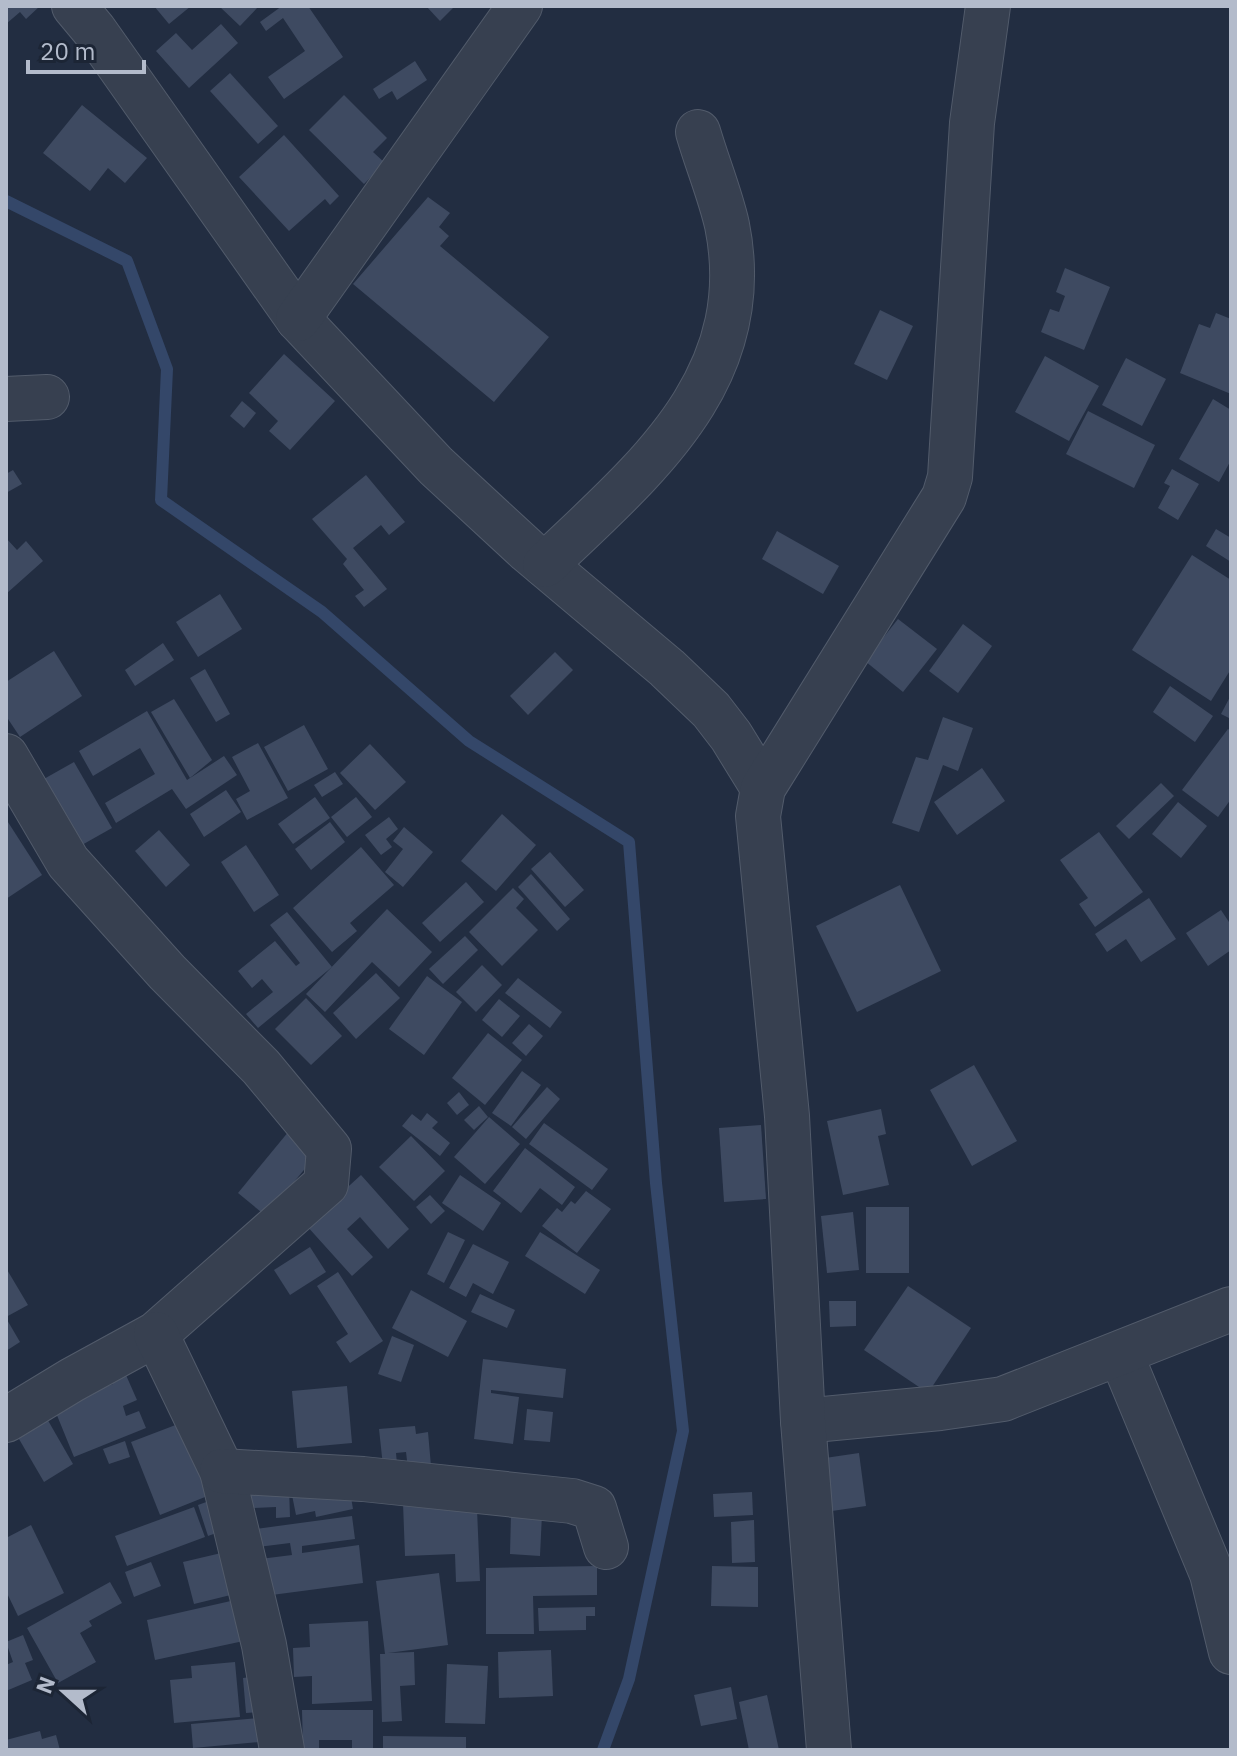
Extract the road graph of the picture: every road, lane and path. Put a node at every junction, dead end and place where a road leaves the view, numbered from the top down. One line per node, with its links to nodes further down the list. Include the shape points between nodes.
1 (74, 6): 5 (street)
2 (520, 6): 5 (street)
3 (988, 6): 8 (street, via 972,123 950,477 944,497)
4 (698, 132): 6 (street, via 727,225 732,278 730,311 711,377 633,481)
5 (298, 319): 6 (street, via 436,466)
6 (545, 565): 8 (street, via 711,710)
7 (6, 756): 10 (street, via 68,862 261,1067 329,1149 326,1184)
8 (763, 788): 13 (street, via 758,816 787,1116)
9 (1231, 1309): 11 (street)
10 (156, 1334): 12 (street); 14 (street)
11 (1121, 1355): 13 (street, via 1003,1399); 16 (street, via 1212,1574)
12 (9, 1412)
13 (803, 1421): 18 (street)
14 (222, 1471): 15 (street, via 363,1479 572,1501 594,1508); 17 (street, via 264,1645)
15 (606, 1547)
16 (1231, 1652)
17 (282, 1750)
18 (829, 1750)

